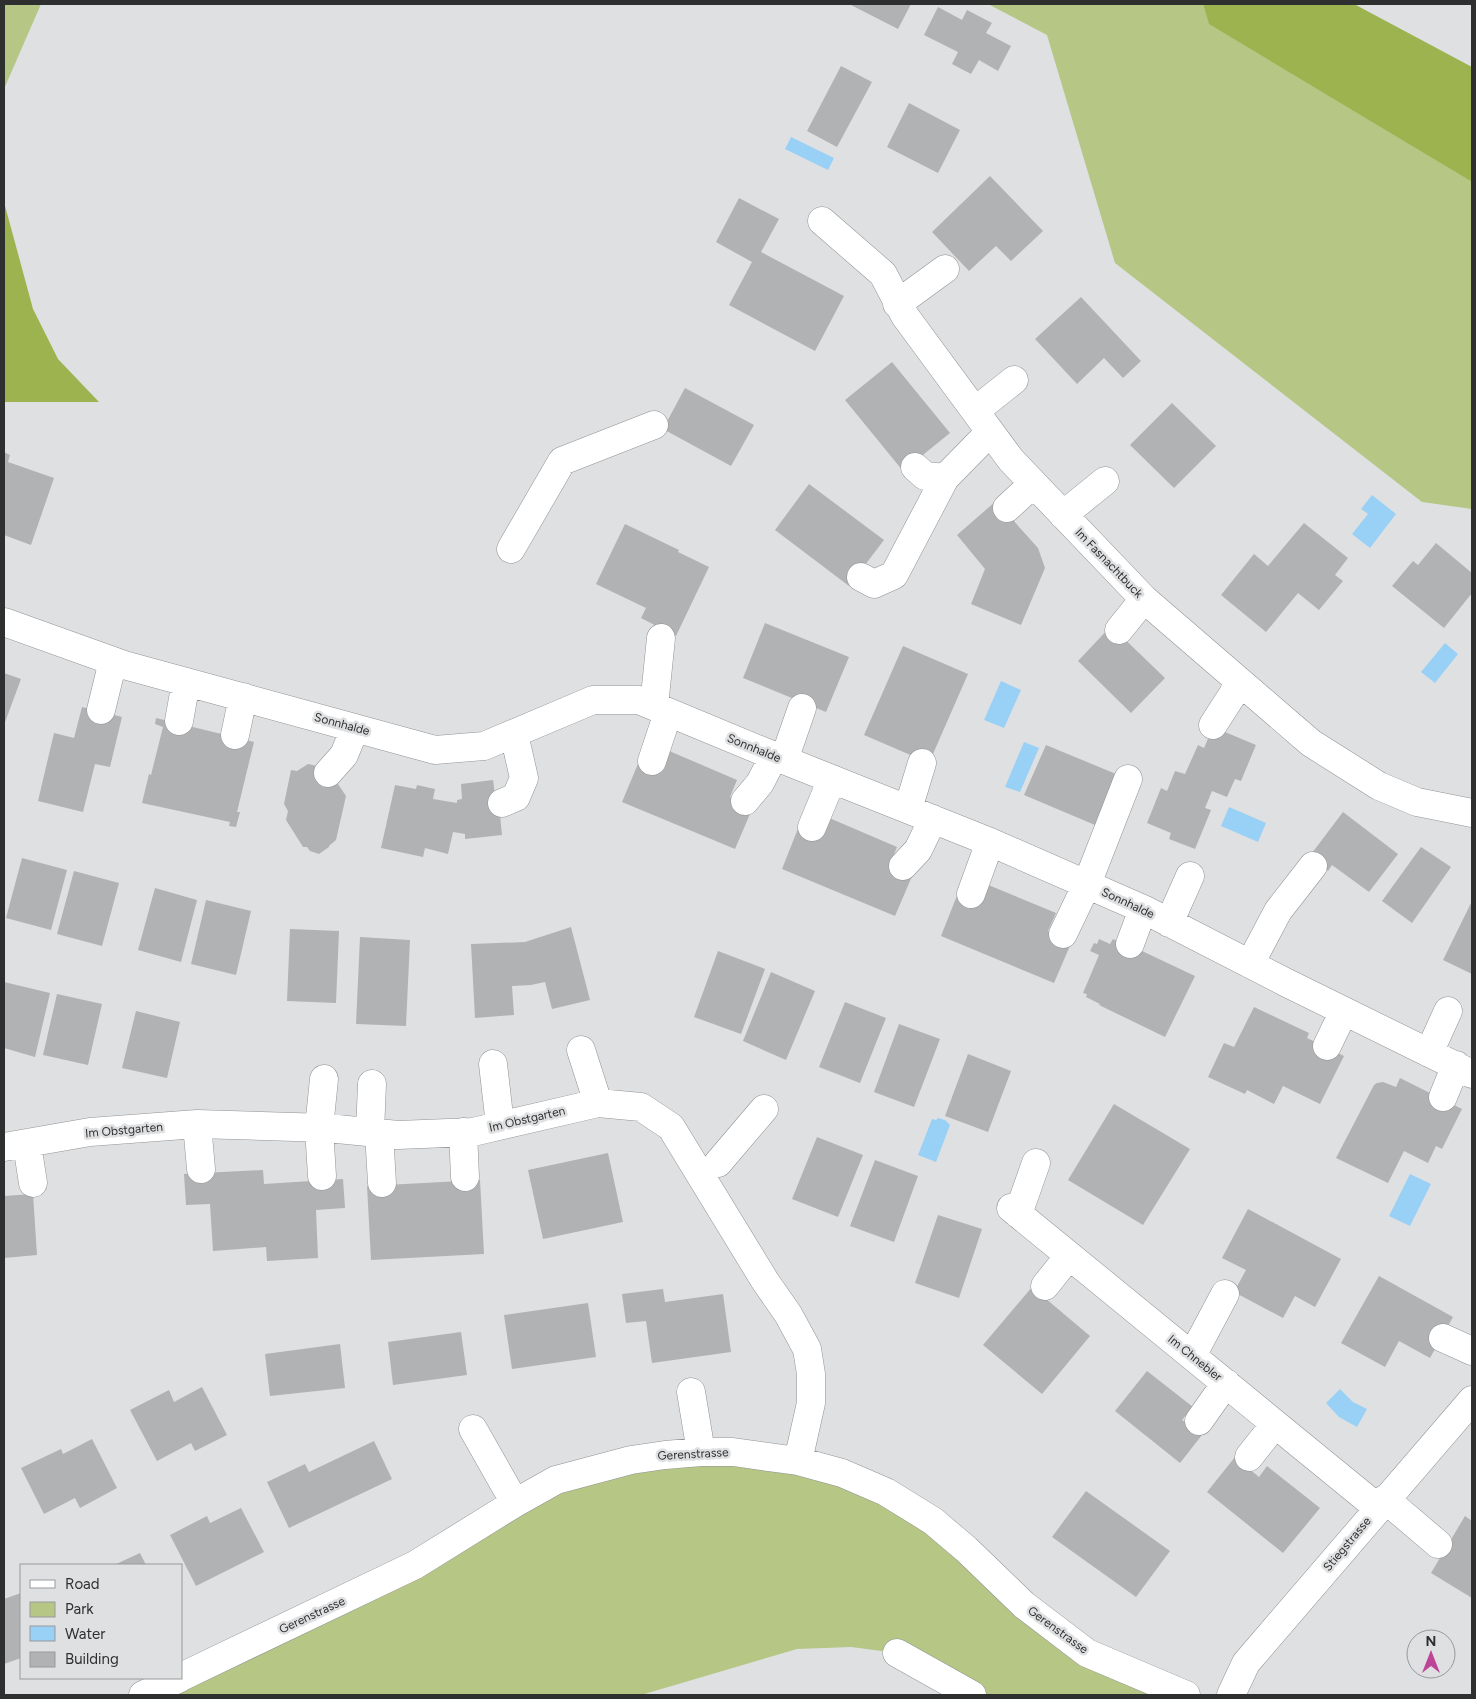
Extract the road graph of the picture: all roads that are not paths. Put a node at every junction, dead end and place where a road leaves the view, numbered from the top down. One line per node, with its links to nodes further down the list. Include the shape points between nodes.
1 (822, 221): 3 (street, Im Fasnachtbuck, via 883,274)
2 (945, 269): 3 (street)
3 (898, 304): 5 (street, Im Fasnachtbuck)
4 (1014, 380): 5 (street)
5 (982, 422): 8 (street); 10 (street, Im Fasnachtbuck, via 1010,460)
6 (654, 426): 13 (street, via 562,461)
7 (915, 467): 8 (street, via 925,476)
8 (945, 478): 14 (street, via 894,575 874,584)
9 (1105, 481): 12 (street)
10 (1034, 484): 11 (street); 12 (street, Im Fasnachtbuck)
11 (1007, 508)
12 (1063, 515): 15 (street, Im Fasnachtbuck)
13 (511, 549)
14 (861, 578)
15 (1144, 599): 17 (street); 21 (street, Im Fasnachtbuck)
16 (4, 622): 19 (street, Sonnhalde)
17 (1119, 630)
18 (661, 638): 24 (street)
19 (113, 661): 20 (street, Sonnhalde); 25 (street)
20 (186, 682): 22 (street, Sonnhalde); 26 (street)
21 (1240, 683): 27 (street); 39 (street, Im Fasnachtbuck, via 1311,744 1379,786 1417,802)
22 (243, 698): 28 (street, Sonnhalde); 30 (street)
23 (802, 708): 31 (street)
24 (661, 709): 29 (street, Sonnhalde, via 639,700 594,700); 31 (street, Sonnhalde); 32 (street)
25 (101, 710)
26 (179, 721)
27 (1212, 725)
28 (355, 728): 29 (street, Sonnhalde, via 435,750 484,746); 34 (street, via 344,755)
29 (514, 734): 38 (street, via 524,778 516,797)
30 (235, 735)
31 (779, 758): 35 (street, Sonnhalde); 37 (street)
32 (652, 761)
33 (922, 763): 40 (street)
34 (328, 773)
35 (832, 779): 40 (street, Sonnhalde); 41 (street)
36 (1128, 779): 46 (street)
37 (745, 801)
38 (502, 803)
39 (1472, 813)
40 (920, 814): 42 (street, Sonnhalde); 43 (street, via 918,850)
41 (812, 827)
42 (990, 842): 46 (street, Sonnhalde); 47 (street)
43 (903, 866)
44 (1313, 866): 52 (street, via 1278,911)
45 (1190, 876): 49 (street)
46 (1087, 884): 48 (street, Sonnhalde); 50 (street)
47 (971, 894)
48 (1143, 909): 49 (street, Sonnhalde); 51 (street)
49 (1169, 923): 52 (street, Sonnhalde)
50 (1063, 934)
51 (1130, 944)
52 (1250, 964): 53 (street, Sonnhalde)
53 (1344, 1011): 55 (street); 57 (street, Sonnhalde)
54 (1448, 1011): 57 (street)
55 (1327, 1046)
56 (581, 1050): 63 (street)
57 (1429, 1053): 59 (street, Sonnhalde)
58 (493, 1064): 66 (street)
59 (1464, 1070): 62 (street)
60 (324, 1080): 67 (street)
61 (372, 1084): 68 (street)
62 (1443, 1097)
63 (598, 1103): 66 (street, Im Obstgarten); 92 (street, Im Obstgarten, via 641,1107 671,1127 788,1314 807,1349 811,1374 811,1403)
64 (764, 1109): 71 (street)
65 (197, 1124): 67 (street, Im Obstgarten); 70 (street, Im Obstgarten, via 90,1132); 73 (street)
66 (500, 1126): 69 (street, Im Obstgarten)
67 (319, 1128): 68 (street, Im Obstgarten); 74 (street)
68 (374, 1132): 69 (street, Im Obstgarten, via 398,1135); 76 (street)
69 (463, 1132): 75 (street)
70 (15, 1146): 77 (street)
71 (718, 1163)
72 (1036, 1163): 78 (street, Im Chnebler, via 1014,1211)
73 (201, 1169)
74 (322, 1176)
75 (465, 1177)
76 (382, 1182)
77 (33, 1183)
78 (1069, 1256): 79 (street); 83 (street, Im Chnebler)
79 (1045, 1286)
80 (1225, 1294): 83 (street)
81 (1443, 1338): 82 (street)
82 (1472, 1351)
83 (1192, 1356): 84 (street, Im Chnebler)
84 (1226, 1384): 87 (street); 88 (street, Im Chnebler)
85 (691, 1392): 90 (street)
86 (1472, 1400): 94 (street, Stiegstrasse)
87 (1199, 1421)
88 (1275, 1424): 91 (street); 94 (street, Im Chnebler)
89 (473, 1429): 93 (street)
90 (701, 1452): 92 (street, Gerenstrasse, via 733,1452); 93 (street, Gerenstrasse, via 665,1454 597,1468 556,1480)
91 (1249, 1457)
92 (798, 1461): 101 (street, Gerenstrasse, via 842,1473 886,1492 933,1521 1024,1605 1087,1652)
93 (515, 1503): 97 (street, Gerenstrasse, via 415,1565)
94 (1382, 1503): 95 (street, Im Chnebler); 102 (street, Stiegstrasse, via 1246,1663)
95 (1438, 1544)
96 (897, 1653): 100 (street)
97 (182, 1678)
98 (179, 1679): 99 (street, Gerenstrasse)
99 (143, 1695)
100 (972, 1695)
101 (1186, 1695)
102 (1234, 1695)

